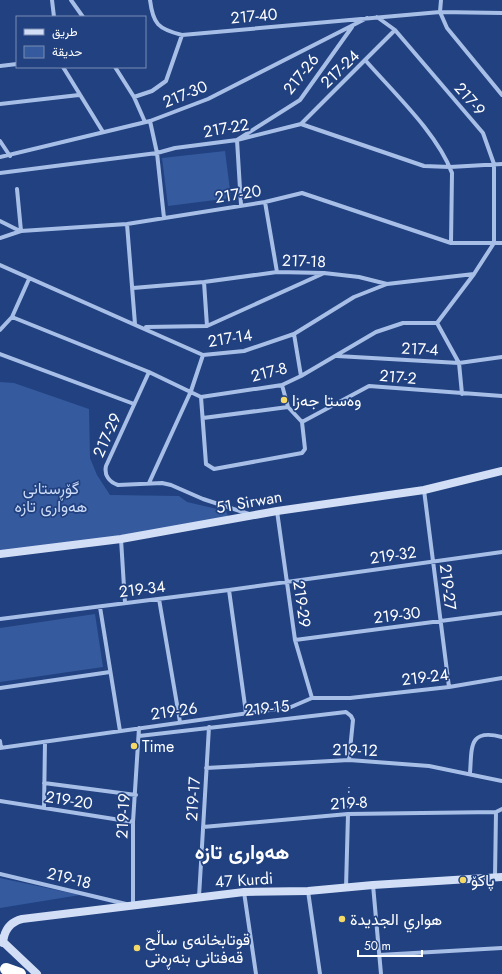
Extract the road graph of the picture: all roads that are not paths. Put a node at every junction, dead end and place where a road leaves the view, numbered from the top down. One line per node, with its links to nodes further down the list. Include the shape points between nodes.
1 (52, 0): 7 (street)
2 (72, 0): 8 (street)
3 (150, 0): 14 (street, 217-40, via 152,18 166,31)
4 (441, 0): 5 (street)
5 (440, 12): 6 (street, 217-40); 9 (street, 217-40); 21 (street, via 447,28)
6 (502, 13)
7 (54, 16)
8 (82, 16)
9 (377, 17): 10 (street, 217-40); 13 (street, 217-9)
10 (366, 18): 11 (street, 217-40); 12 (street, 217-30)
11 (353, 19): 12 (street); 14 (street, 217-40)
12 (353, 26): 24 (street, 217-30, via 208,99); 28 (street, 217-26, via 300,100)
13 (395, 30): 15 (street, 217-24); 33 (street, 217-9, via 484,133)
14 (182, 35): 22 (street, via 166,80 152,91)
15 (366, 61): 26 (street, 217-24); 35 (street, via 435,141)
16 (16, 64): 17 (street)
17 (0, 66)
18 (63, 68): 20 (street)
19 (116, 68): 22 (street)
20 (78, 95): 23 (street); 27 (street)
21 (502, 95)
22 (134, 97): 25 (street)
23 (0, 104)
24 (150, 121): 25 (street, 217-30); 30 (street)
25 (145, 122): 27 (street, 217-30)
26 (301, 124): 28 (street, 217-22); 35 (street, via 424,166)
27 (103, 132): 31 (street, 217-30)
28 (237, 140): 30 (street, 217-22, via 175,148); 39 (street)
29 (0, 141): 31 (street)
30 (157, 153): 36 (street, 217-22); 40 (street)
31 (10, 156): 32 (street, 217-30)
32 (0, 157)
33 (494, 164): 34 (street); 35 (street); 46 (street, 217-9)
34 (502, 164)
35 (450, 167): 45 (street)
36 (0, 173)
37 (17, 189): 43 (street)
38 (265, 202): 39 (street, 217-20); 45 (street, 217-20, via 302,193); 49 (street)
39 (241, 205): 40 (street, 217-20)
40 (164, 218): 42 (street, 217-20)
41 (0, 221): 43 (street)
42 (127, 224): 43 (street, 217-20); 55 (street)
43 (20, 231): 44 (street)
44 (0, 238)
45 (451, 243): 46 (street, 217-20)
46 (494, 243): 47 (street, 217-20); 51 (street)
47 (502, 243)
48 (0, 265): 52 (street, 217-14)
49 (277, 272): 50 (street, 217-18); 53 (street, 217-18)
50 (324, 273): 54 (street, 217-18, via 359,277); 59 (street)
51 (474, 274): 54 (street, 217-18); 57 (street)
52 (29, 279): 56 (street); 58 (street, 217-14)
53 (204, 282): 55 (street, 217-18); 59 (street)
54 (387, 284): 62 (street, 217-14, via 354,297)
55 (133, 288): 58 (street)
56 (12, 317): 61 (street); 68 (street)
57 (437, 323): 65 (street, 217-8, via 403,323 376,332); 67 (street)
58 (136, 324): 60 (street, 217-14)
59 (207, 326): 60 (street)
60 (143, 327): 64 (street, 217-14)
61 (0, 330)
62 (294, 334): 64 (street, 217-14, via 244,351); 69 (street)
63 (0, 354): 75 (street)
64 (203, 355): 71 (street)
65 (337, 356): 67 (street, 217-4); 69 (street, 217-8)
66 (502, 358): 67 (street, 217-4)
67 (459, 363): 72 (street)
68 (149, 372): 71 (street); 75 (street, 217-29)
69 (301, 376): 70 (street, 217-8)
70 (282, 385): 74 (street, 217-8); 76 (street)
71 (191, 391): 74 (street); 80 (street)
72 (462, 394): 73 (street, 217-2); 78 (street, 217-2, via 368,386)
73 (502, 396)
74 (201, 397): 77 (street)
75 (134, 404): 80 (street, 217-29, via 105,472 112,483 118,485)
76 (288, 407): 77 (street); 78 (street)
77 (203, 418): 78 (street, via 206,464 214,469 302,453 306,444)
78 (302, 422)
79 (502, 471): 81 (main road, 51 Sirwan)
80 (149, 483): 83 (street, 217-29, via 171,485 202,499)
81 (424, 490): 82 (main road, 51 Sirwan); 87 (street, 219-27)
82 (277, 511): 83 (main road, 51 Sirwan); 88 (street, 219-29)
83 (252, 515): 84 (main road, 51 Sirwan)
84 (121, 539): 86 (main road, 51 Sirwan); 91 (street)
85 (502, 552): 87 (street, 219-32)
86 (0, 554)
87 (433, 562): 88 (street, 219-32); 95 (street, 219-27)
88 (287, 582): 89 (street, 219-34); 96 (street, 219-29)
89 (229, 590): 90 (street, 219-34); 103 (street)
90 (159, 599): 91 (street, 219-34); 104 (street)
91 (125, 603): 92 (street, 219-34)
92 (100, 606): 94 (street, 219-34); 97 (street)
93 (502, 613): 95 (street, 219-30)
94 (0, 619)
95 (441, 621): 96 (street, 219-30); 99 (street, 219-27)
96 (295, 640): 101 (street, 219-29)
97 (110, 672): 100 (street); 107 (street)
98 (502, 678): 99 (street, 219-24)
99 (449, 687): 102 (street, 219-24)
100 (0, 688)
101 (312, 698): 102 (street, 219-26); 103 (street, 219-26, via 291,707)
102 (350, 698)
103 (246, 713): 104 (street, 219-26)
104 (180, 722): 106 (street, 219-26)
105 (209, 727): 108 (street, 219-15); 113 (street, 219-15, via 346,712 353,720); 114 (street, 219-17)
106 (139, 728): 107 (street, 219-26); 108 (street, 219-19)
107 (120, 731): 111 (street, 219-26)
108 (139, 736): 118 (street, 219-19)
109 (502, 737): 115 (street, via 488,733 472,743)
110 (0, 741): 112 (street)
111 (45, 742): 112 (street, 219-26); 117 (street)
112 (0, 748)
113 (349, 760): 114 (street, 219-12); 115 (street, 219-12, via 429,766)
114 (206, 768): 125 (street, 219-17)
115 (470, 773): 116 (street, 219-12)
116 (502, 781)
117 (44, 783): 118 (street); 120 (street)
118 (136, 794): 124 (street, 219-19)
119 (0, 801): 120 (street, 219-20)
120 (44, 808): 124 (street, 219-20)
121 (502, 809): 122 (street)
122 (496, 812): 123 (street, 219-8); 127 (street)
123 (348, 814): 125 (street, 219-8); 129 (street)
124 (134, 822): 133 (street, 219-19)
125 (203, 827): 132 (street, 219-17)
126 (0, 874): 133 (street, 219-18)
127 (498, 877): 128 (main road, 47 Kurdi)
128 (372, 885): 129 (main road, 47 Kurdi); 136 (street)
129 (346, 888): 130 (main road, 47 Kurdi)
130 (308, 891): 131 (main road, 47 Kurdi); 141 (street)
131 (244, 892): 132 (main road, 47 Kurdi); 140 (street)
132 (199, 897): 133 (main road, 47 Kurdi)
133 (133, 906): 134 (main road, 47 Kurdi, via 18,920 7,929)
134 (2, 941): 139 (main road)
135 (502, 948): 136 (street)
136 (379, 955): 142 (street)
137 (6, 969): 138 (highway)
138 (20, 974)
139 (37, 974)
140 (256, 974)
141 (320, 974)
142 (381, 974)

